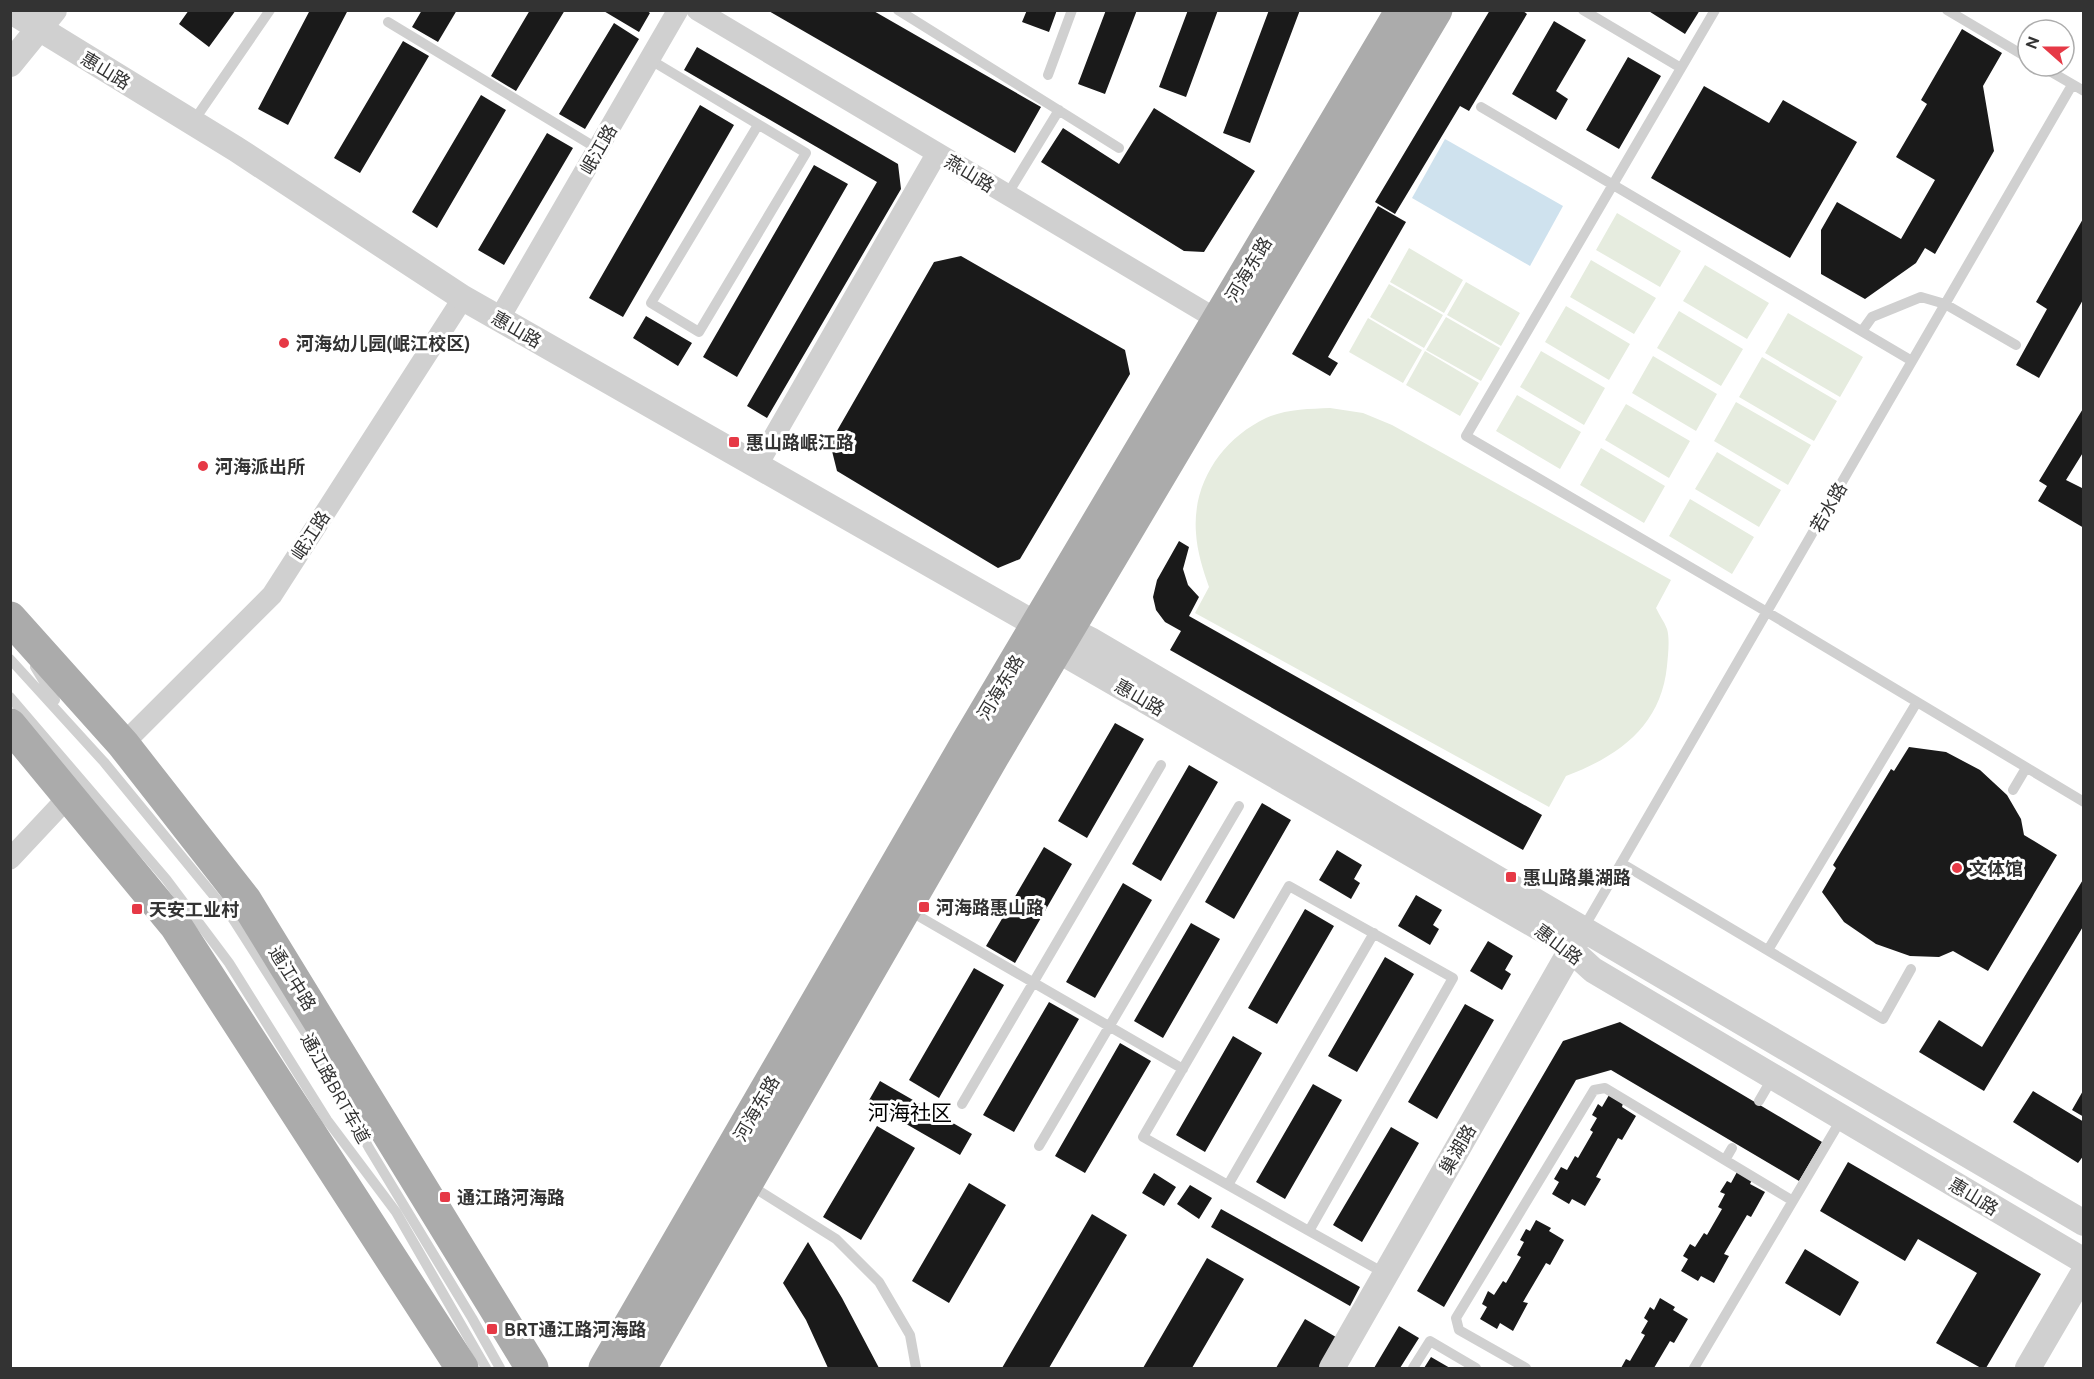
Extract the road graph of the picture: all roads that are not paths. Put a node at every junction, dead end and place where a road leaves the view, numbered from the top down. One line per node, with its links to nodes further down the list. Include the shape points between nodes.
1 (270, 10): 24 (lane)
2 (678, 10): 15 (street, 岷江路)
3 (697, 10): 28 (street, 燕山路)
4 (898, 10): 23 (lane)
5 (1072, 10): 18 (lane)
6 (1402, 10): 34 (main road, 河海东路)
7 (1436, 10): 34 (main road, 河海东路)
8 (1583, 10): 17 (lane)
9 (1715, 10): 17 (lane)
10 (1947, 10): 14 (lane)
11 (11, 11): 12 (street, 惠山路)
12 (47, 20): 16 (street); 24 (street, 惠山路)
13 (388, 22): 27 (lane)
14 (2016, 51)
15 (649, 59): 25 (lane); 27 (street, 岷江路)
16 (10, 64)
17 (1681, 68): 29 (lane)
18 (1048, 75)
19 (2061, 78): 20 (lane)
20 (2072, 85): 21 (lane); 32 (lane, 若水路)
21 (2084, 91)
22 (1481, 108): 29 (lane)
23 (1059, 110): 26 (lane); 30 (lane)
24 (192, 122): 31 (street, 惠山路)
25 (758, 125): 25 (lane, via 806,153 699,332 651,303)
26 (1119, 148)
27 (598, 149): 33 (street, 岷江路)
28 (938, 153): 30 (street, 燕山路); 38 (street)
29 (1613, 184): 35 (lane); 39 (lane, via 1466,436)
30 (1007, 195): 34 (street, 燕山路)
31 (463, 298): 33 (street, 惠山路); 48 (street, 岷江路, via 272,595)
32 (1945, 304): 35 (lane, via 1921,297 1872,317); 36 (lane); 37 (lane, 若水路)
33 (499, 319): 38 (street, 惠山路)
34 (1230, 328): 42 (main road, 河海东路)
35 (1862, 331): 37 (lane)
36 (2016, 345)
37 (1912, 361): 39 (lane, 若水路)
38 (757, 466): 42 (street, 惠山路)
39 (1767, 612): 45 (lane); 56 (lane, 若水路)
40 (10, 618): 48 (main road, 通江中路)
41 (10, 625): 46 (lane)
42 (1054, 635): 57 (main road, 河海东路); 59 (street, 惠山路, via 1559,939); 86 (main road, 河海东路)
43 (10, 659): 46 (lane, 通江路BRT车道)
44 (10, 697): 67 (lane, 通江路BRT车道, via 166,879 229,963)
45 (1917, 702): 50 (lane); 60 (lane)
46 (67, 721): 84 (lane, 通江路BRT车道, via 232,919 314,1046 369,1148)
47 (10, 725): 52 (main road)
48 (123, 744): 85 (main road, 通江中路, via 245,900)
49 (1161, 765): 62 (lane)
50 (2026, 768): 51 (lane); 53 (lane)
51 (2013, 790)
52 (70, 795): 55 (street); 64 (main road, via 176,926)
53 (2084, 802)
54 (1239, 806): 63 (lane)
55 (10, 859)
56 (1622, 863): 59 (lane, 若水路); 60 (lane)
57 (905, 908): 62 (lane); 74 (main road, 河海东路)
58 (1374, 933): 65 (lane, via 1289,886); 75 (lane); 78 (lane, via 1453,978)
59 (1577, 939): 66 (street, 惠山路, via 1593,970); 77 (street, 惠山路); 81 (street, 巢湖路)
60 (1768, 950): 61 (lane, via 1883,1019)
61 (1911, 969)
62 (1033, 983): 63 (lane); 69 (lane)
63 (1109, 1027): 65 (lane); 71 (lane)
64 (257, 1051): 67 (lane); 82 (main road)
65 (1183, 1069): 75 (lane, via 1143,1137)
66 (1773, 1077): 68 (lane); 70 (street, 惠山路)
67 (312, 1096): 83 (lane, 通江路BRT车道, via 396,1212)
68 (1759, 1101)
69 (962, 1104)
70 (1842, 1118): 76 (lane); 79 (street, 惠山路)
71 (1039, 1146)
72 (1732, 1148): 73 (lane)
73 (1725, 1160): 76 (lane); 92 (lane, via 1605,1088 1594,1090 1456,1318 1459,1330)
74 (747, 1183): 87 (main road, 河海东路); 88 (lane, via 836,1239 879,1282 910,1335)
75 (1228, 1185): 78 (lane)
76 (1793, 1201): 93 (lane)
77 (2084, 1223)
78 (1309, 1231): 81 (lane)
79 (2084, 1261)
80 (2084, 1272): 94 (street)
81 (1386, 1274): 89 (street, 巢湖路)
82 (462, 1368)
83 (486, 1368)
84 (501, 1368)
85 (532, 1368)
86 (605, 1368)
87 (640, 1368)
88 (916, 1368)
89 (1332, 1368)
90 (1413, 1368): 91 (lane, via 1430,1341)
91 (1476, 1368)
92 (1526, 1368)
93 (1694, 1368)
94 (2028, 1368)

